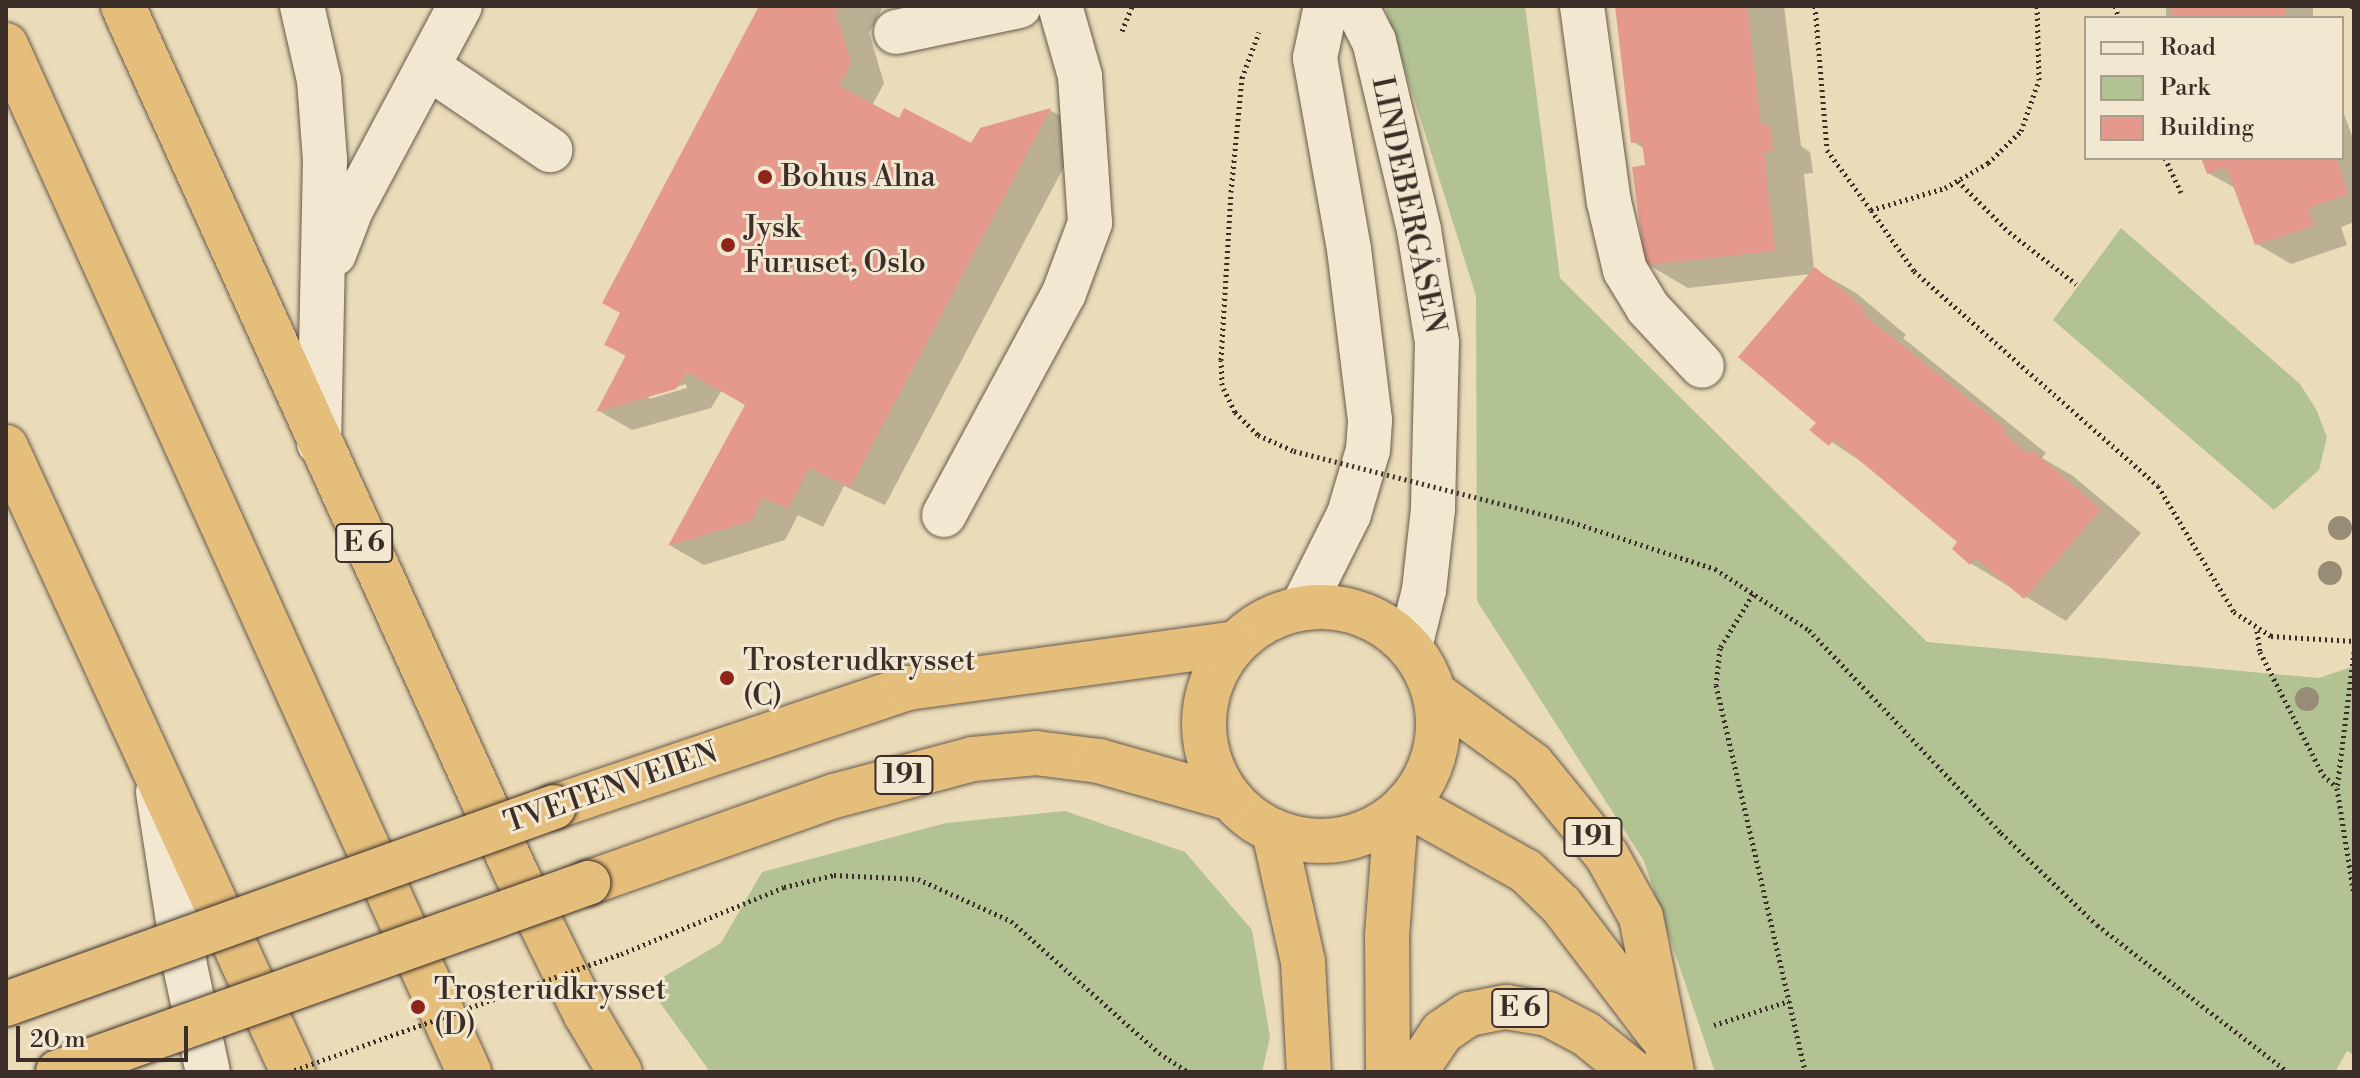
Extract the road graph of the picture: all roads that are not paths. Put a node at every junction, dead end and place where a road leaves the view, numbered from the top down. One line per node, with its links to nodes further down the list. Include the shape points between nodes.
1 (123, 6): 15 (highway, E 6)
2 (302, 6): 13 (street, via 319,80)
3 (460, 6): 11 (street)
4 (1019, 6): 9 (street)
5 (1060, 6): 17 (street, via 1080,76 1090,223 1064,293)
6 (1326, 6): 18 (street, LINDEBERGÅSEN, via 1315,58 1349,249 1370,420 1365,463 1349,514)
7 (1356, 6): 20 (street, LINDEBERGÅSEN, via 1377,55 1419,230 1437,343 1433,509 1424,590)
8 (1582, 6): 14 (street, via 1609,202 1625,270 1648,308)
9 (896, 32)
10 (6, 45): 33 (highway)
11 (428, 67): 12 (street); 13 (street, via 351,210)
12 (550, 150)
13 (326, 275): 15 (street)
14 (1702, 366)
15 (319, 443): 34 (highway, E 6, via 516,873)
16 (6, 447): 22 (highway)
17 (944, 515)
18 (1302, 608): 19 (highway, TVETENVEIEN / 191, via 1266,620); 20 (highway, TVETENVEIEN / 191, via 1361,613)
19 (1235, 643): 23 (highway, TVETENVEIEN / 191, via 1208,692 1204,719 1206,748); 26 (highway, TVETENVEIEN / 191, bridge, via 908,688 554,807)
20 (1410, 647): 21 (highway, TVETENVEIEN / 191)
21 (1434, 693): 24 (highway, TVETENVEIEN / 191, via 1435,745 1428,771); 27 (highway, TVETENVEIEN / 191, via 1532,764 1607,856 1641,917)
22 (154, 766): 31 (street, via 185,966); 32 (highway)
23 (1229, 798): 25 (highway, TVETENVEIEN / 191); 30 (highway, TVETENVEIEN / 191, bridge, via 1099,761 1036,753 973,759 834,796)
24 (1401, 809): 25 (highway, TVETENVEIEN / 191, via 1368,831 1338,840 1305,840); 27 (highway, TVETENVEIEN / 191, via 1526,871 1561,905); 29 (highway, E 6, via 1387,935)
25 (1274, 832): 28 (highway, via 1303,962)
26 (6, 1004)
27 (1667, 1055)
28 (1310, 1060)
29 (1397, 1071): 35 (highway, E 6, via 1469,1014 1506,1007 1548,1014 1586,1034)
30 (58, 1072)
31 (208, 1072)
32 (291, 1072)
33 (469, 1072)
34 (620, 1072)
35 (1633, 1072)

